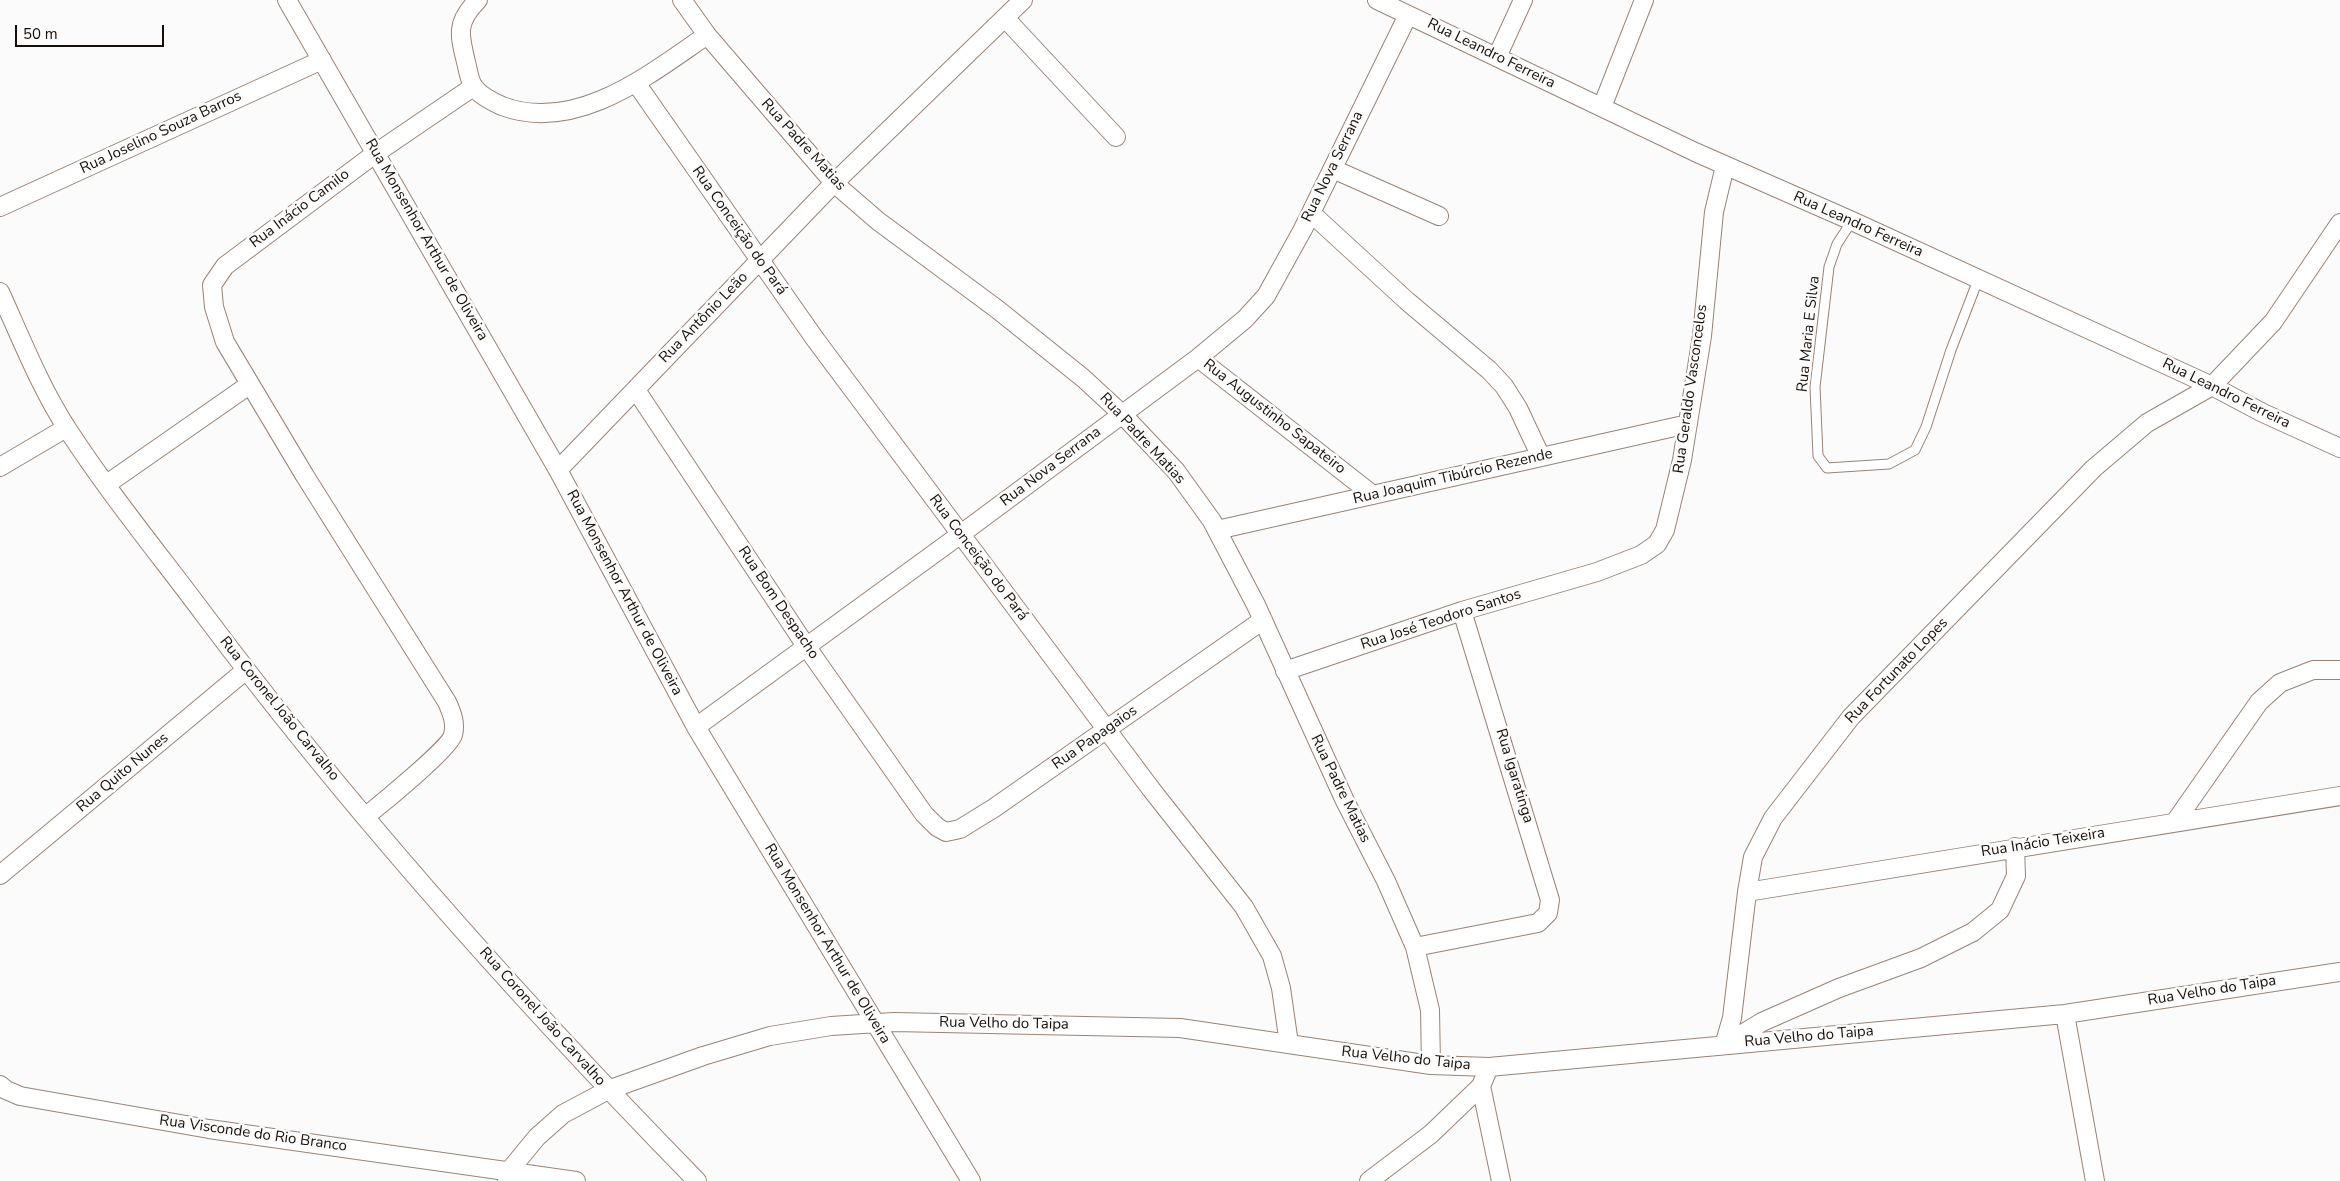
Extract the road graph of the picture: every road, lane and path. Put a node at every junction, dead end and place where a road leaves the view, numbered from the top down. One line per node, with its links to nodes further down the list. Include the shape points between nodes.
1 (287, 0): 12 (street, Rua Monsenhor Arthur de Oliveira)
2 (478, 0): 14 (street, via 466,12 459,34)
3 (682, 0): 10 (street, Rua Padre Matias)
4 (1024, 0): 9 (street, Rua Antônio Leão)
5 (1377, 0): 8 (street, Rua Leandro Ferreira)
6 (1523, 0): 11 (street)
7 (1644, 0): 15 (street)
8 (1408, 15): 11 (street, Rua Leandro Ferreira); 19 (street, Rua Nova Serrana)
9 (1005, 18): 16 (street); 20 (street, Rua Antônio Leão)
10 (707, 35): 13 (street); 20 (street, Rua Padre Matias)
11 (1497, 57): 15 (street, Rua Leandro Ferreira)
12 (322, 60): 17 (street, Rua Monsenhor Arthur de Oliveira); 21 (street, Rua Joselino Souza Barros)
13 (636, 83): 14 (street, via 581,107 548,113 514,110 491,102); 26 (street, Rua Conceição do Pará)
14 (473, 87): 17 (street, Rua Inácio Camilo)
15 (1602, 107): 18 (street, Rua Leandro Ferreira)
16 (1116, 137)
17 (376, 153): 30 (street, Rua Inácio Camilo, via 224,266 212,285 214,307 225,342); 39 (street, Rua Monsenhor Arthur de Oliveira)
18 (1725, 166): 24 (street, Rua Leandro Ferreira); 34 (street, Rua Geraldo Vasconcelos, via 1714,212 1702,336)
19 (1332, 169): 22 (street, Rua Nova Serrana); 23 (street)
20 (834, 183): 26 (street, Rua Antônio Leão); 33 (street, Rua Padre Matias, via 878,221 997,309)
21 (0, 207)
22 (1311, 213): 29 (street, Rua Nova Serrana, via 1266,296 1245,319); 37 (street, via 1489,370 1518,408)
23 (1439, 216)
24 (1852, 221): 27 (street, Rua Leandro Ferreira); 27 (lane, Rua Maria E Silva, via 1837,244 1829,267 1815,387 1818,456 1827,468 1889,464 1915,450)
25 (2340, 223): 31 (street, Rua Fortunato Lopes, via 2273,322)
26 (760, 260): 32 (street, Rua Antônio Leão); 43 (street, Rua Conceição do Pará)
27 (1978, 280): 31 (street, Rua Leandro Ferreira)
28 (0, 292): 35 (street, Rua Coronel João Carvalho, via 31,362)
29 (1198, 358): 33 (street, Rua Nova Serrana); 41 (street, Rua Augustinho Sapateiro)
30 (249, 385): 40 (street); 55 (street, via 447,702 454,721 453,737 430,762)
31 (2212, 386): 36 (street, Rua Leandro Ferreira); 59 (street, Rua Fortunato Lopes, via 2147,423 2094,468 1851,717 1773,818 1753,857)
32 (636, 390): 39 (street, Rua Antônio Leão); 47 (street, Rua Bom Despacho)
33 (1122, 414): 42 (street, Rua Padre Matias, via 1176,471); 43 (street, Rua Nova Serrana)
34 (1688, 424): 37 (street, Rua Joaquim Tibúrcio Rezende); 44 (street, Rua Geraldo Vasconcelos, via 1673,502 1657,544)
35 (66, 428): 38 (street); 40 (street, Rua Coronel João Carvalho)
36 (2340, 448)
37 (1541, 457): 41 (street, Rua Joaquim Tibúrcio Rezende)
38 (0, 467)
39 (558, 470): 51 (street, Rua Monsenhor Arthur de Oliveira)
40 (107, 484): 48 (street, Rua Coronel João Carvalho)
41 (1373, 495): 42 (street, Rua Joaquim Tibúrcio Rezende)
42 (1217, 530): 46 (street, Rua Padre Matias)
43 (961, 534): 47 (street, Rua Nova Serrana); 52 (street, Rua Conceição do Pará)
44 (1597, 572): 45 (street, Rua José Teodoro Santos)
45 (1462, 611): 50 (street, Rua José Teodoro Santos); 60 (street, Rua Igaratinga, via 1550,900 1548,913 1538,923)
46 (1263, 620): 50 (street, Rua Padre Matias); 52 (street, Rua Papagaios)
47 (806, 646): 51 (street, Rua Nova Serrana); 54 (street, Rua Bom Despacho)
48 (246, 670): 55 (street, Rua Coronel João Carvalho); 58 (street, Rua Quito Nunes)
49 (2340, 670): 56 (street, via 2313,670 2280,683 2260,702)
50 (1285, 671): 60 (street, Rua Padre Matias)
51 (696, 726): 63 (street, Rua Monsenhor Arthur de Oliveira)
52 (1106, 730): 54 (street, Rua Papagaios, via 960,829 946,832); 64 (street, Rua Conceição do Pará, via 1248,915 1272,956 1281,988)
53 (2340, 796): 56 (street, Rua Inácio Teixeira)
54 (924, 814)
55 (365, 817): 70 (street, Rua Coronel João Carvalho)
56 (2175, 822): 57 (street, Rua Inácio Teixeira)
57 (2015, 848): 59 (street, Rua Inácio Teixeira); 65 (street, via 2016,876 2000,910 1973,932 1921,958 1839,988 1762,1022)
58 (0, 876)
59 (1747, 892): 65 (street, Rua Fortunato Lopes, via 1732,1018)
60 (1415, 947): 66 (street, Rua Padre Matias, via 1430,1010)
61 (2340, 972): 62 (street, Rua Velho do Taipa)
62 (2065, 1014): 65 (street, Rua Velho do Taipa); 77 (street)
63 (875, 1023): 64 (street, Rua Velho do Taipa, via 1180,1028); 70 (street, Rua Velho do Taipa, via 770,1036); 74 (street, Rua Monsenhor Arthur de Oliveira)
64 (1289, 1044): 66 (street, Rua Velho do Taipa)
65 (1724, 1045): 67 (street, Rua Velho do Taipa)
66 (1431, 1065): 67 (street, Rua Velho do Taipa)
67 (1489, 1067): 69 (street)
68 (0, 1085): 71 (street, Rua Visconde do Rio Branco, via 20,1096)
69 (1481, 1086): 75 (street, via 1431,1134); 76 (street)
70 (608, 1090): 71 (street, Rua Velho do Taipa, via 563,1114 538,1138); 73 (street, Rua Coronel João Carvalho)
71 (508, 1176): 72 (street, Rua Visconde do Rio Branco)
72 (576, 1181)
73 (697, 1181)
74 (971, 1181)
75 (1369, 1181)
76 (1501, 1181)
77 (2094, 1181)

